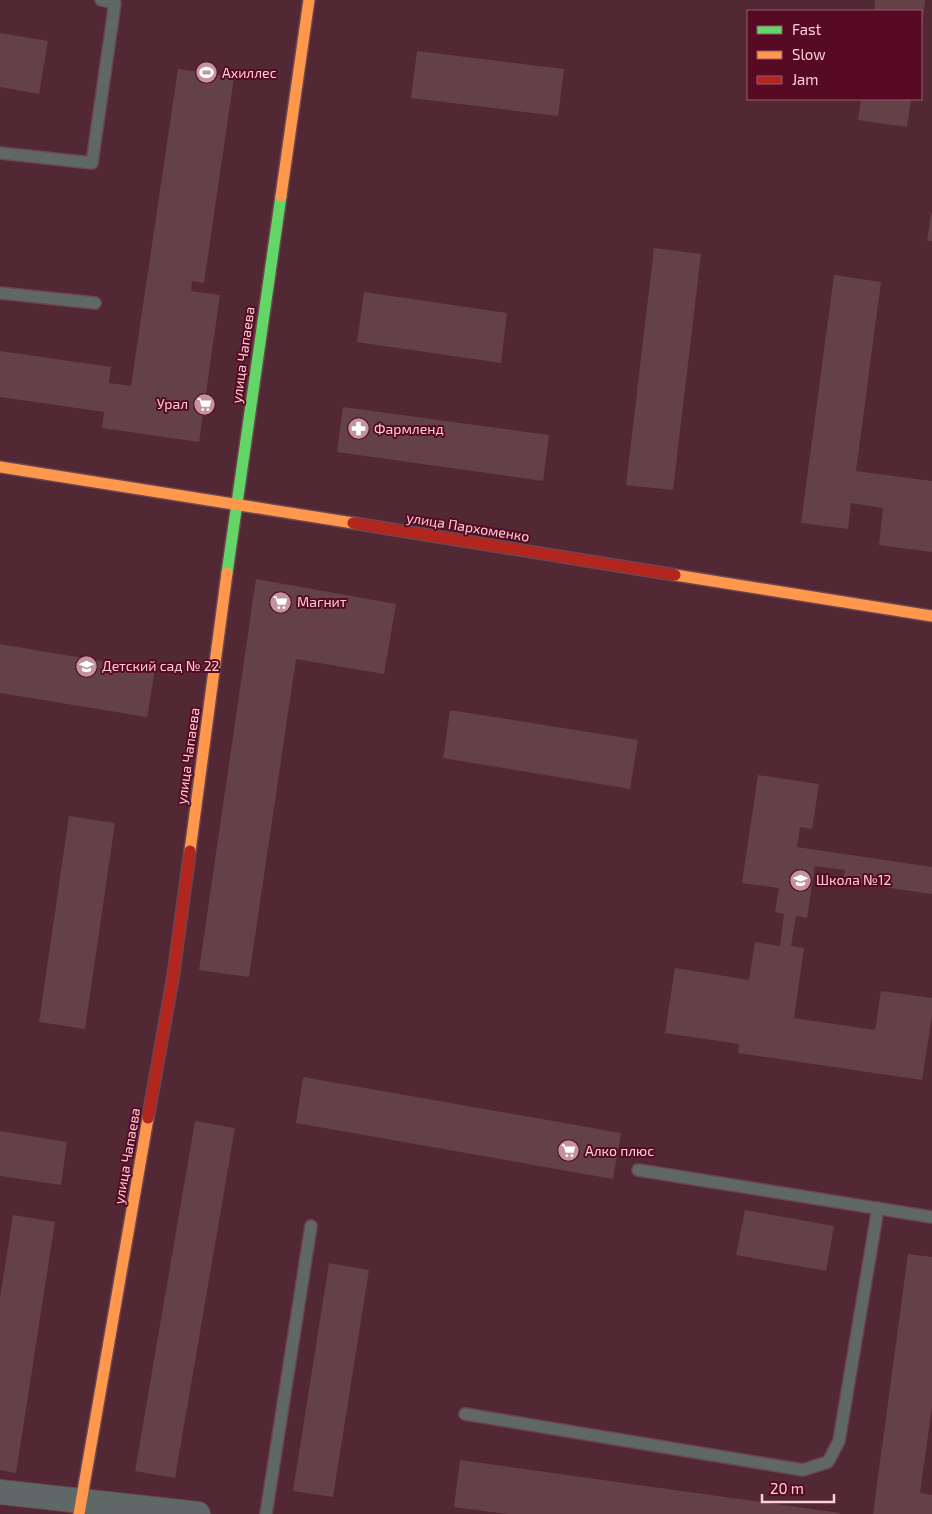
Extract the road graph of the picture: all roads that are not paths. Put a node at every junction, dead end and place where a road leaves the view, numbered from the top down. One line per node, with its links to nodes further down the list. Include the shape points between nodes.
1 (101, 0): 3 (lane, via 116,3 92,163)
2 (309, 0): 7 (street, улица Чапаева)
3 (0, 153)
4 (0, 293): 5 (lane)
5 (95, 303)
6 (0, 467): 7 (street, улица Пархоменко)
7 (236, 506): 8 (street, улица Пархоменко); 15 (street, улица Чапаева, via 173,977)
8 (932, 616)
9 (638, 1170): 10 (lane)
10 (878, 1208): 11 (lane); 13 (lane, via 839,1441 828,1462 804,1470)
11 (932, 1217)
12 (311, 1226): 17 (lane)
13 (465, 1414)
14 (0, 1492): 15 (street)
15 (80, 1507): 16 (street)
16 (198, 1514)
17 (266, 1514)

